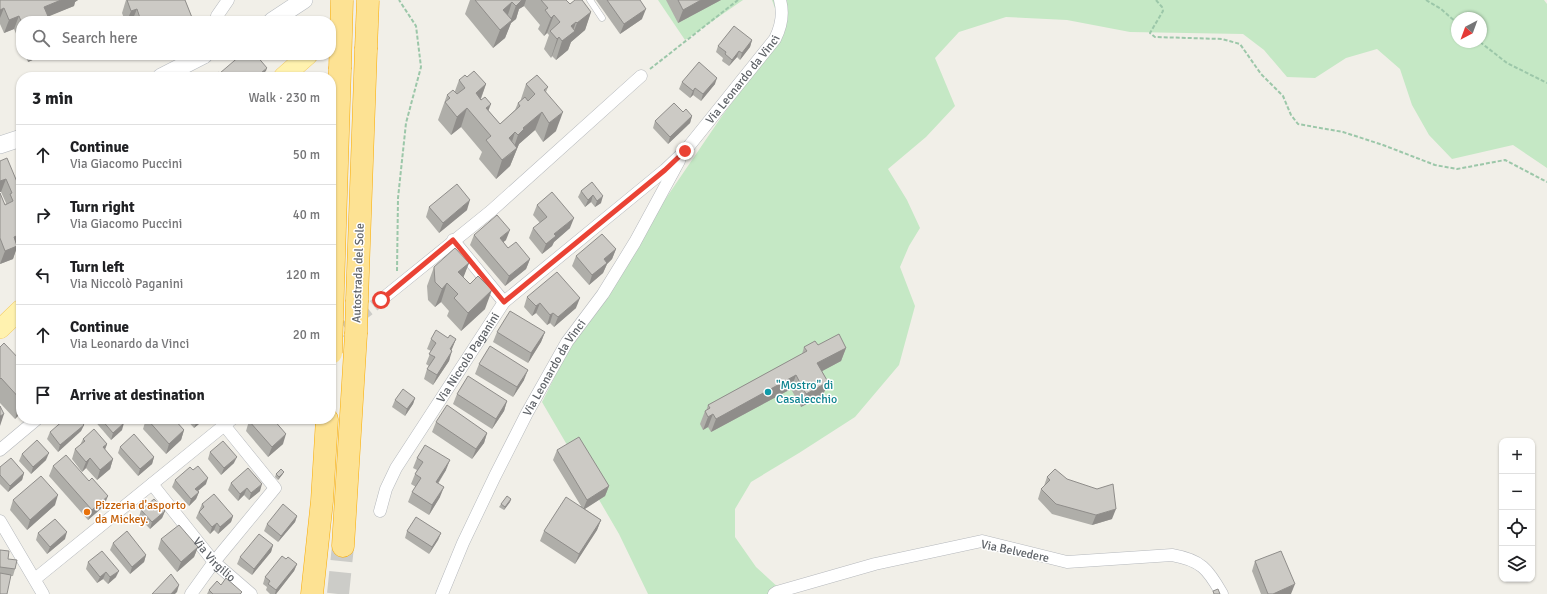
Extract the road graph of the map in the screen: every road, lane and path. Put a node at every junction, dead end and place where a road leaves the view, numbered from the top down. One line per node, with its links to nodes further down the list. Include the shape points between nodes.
1 (228, 0): 11 (street)
2 (304, 0): 12 (main road)
3 (342, 0): 27 (highway, Autostrada del Sole, bridge)
4 (368, 0): 42 (highway, Autostrada del Sole, bridge, via 356,334)
5 (399, 0): 29 (path, via 416,26 421,67 406,123 398,198)
6 (590, 0): 14 (lane)
7 (738, 0): 20 (path)
8 (780, 0): 24 (street, Via Leonardo da Vinci, via 782,17 775,39)
9 (1156, 0): 26 (path, via 1163,11 1150,33 1155,37 1222,39 1240,44 1282,96 1298,124 1343,132 1435,165 1457,169 1505,160)
10 (1426, 0): 13 (path)
11 (218, 16)
12 (280, 16)
13 (1451, 17)
14 (602, 18)
15 (1487, 47): 21 (path, via 1507,62)
16 (194, 60): 18 (main road)
17 (302, 60): 19 (main road)
18 (171, 72)
19 (289, 72)
20 (641, 76): 28 (street, via 491,211)
21 (1547, 82)
22 (16, 140): 23 (main road)
23 (0, 145)
24 (685, 151): 25 (street, Via Leonardo da Vinci); 49 (street, Via Leonardo da Vinci, via 635,242 603,294 567,342 527,414 463,543)
25 (665, 170): 31 (street, Via Niccolò Paganini)
26 (1547, 182)
27 (336, 194)
28 (453, 240): 29 (street); 31 (street)
29 (397, 286): 30 (street)
30 (381, 300)
31 (504, 302): 40 (street, Via Niccolò Paganini, via 396,468 386,489)
32 (16, 314): 33 (main road)
33 (0, 328)
34 (31, 424): 38 (street)
35 (226, 424): 39 (street)
36 (229, 424): 43 (street, via 275,488)
37 (327, 424): 48 (highway)
38 (0, 450)
39 (152, 484): 43 (street, Via Virgilio); 44 (street)
40 (380, 511)
41 (0, 522): 44 (street)
42 (343, 546)
43 (214, 562): 46 (street); 47 (street, Via Virgilio)
44 (35, 579): 45 (street)
45 (43, 594)
46 (191, 594)
47 (251, 594)
48 (312, 594)
49 (442, 594)
50 (774, 594): 51 (street, Via Belvedere, via 875,564 982,541 1067,562 1172,555 1200,564)
51 (1222, 594)

